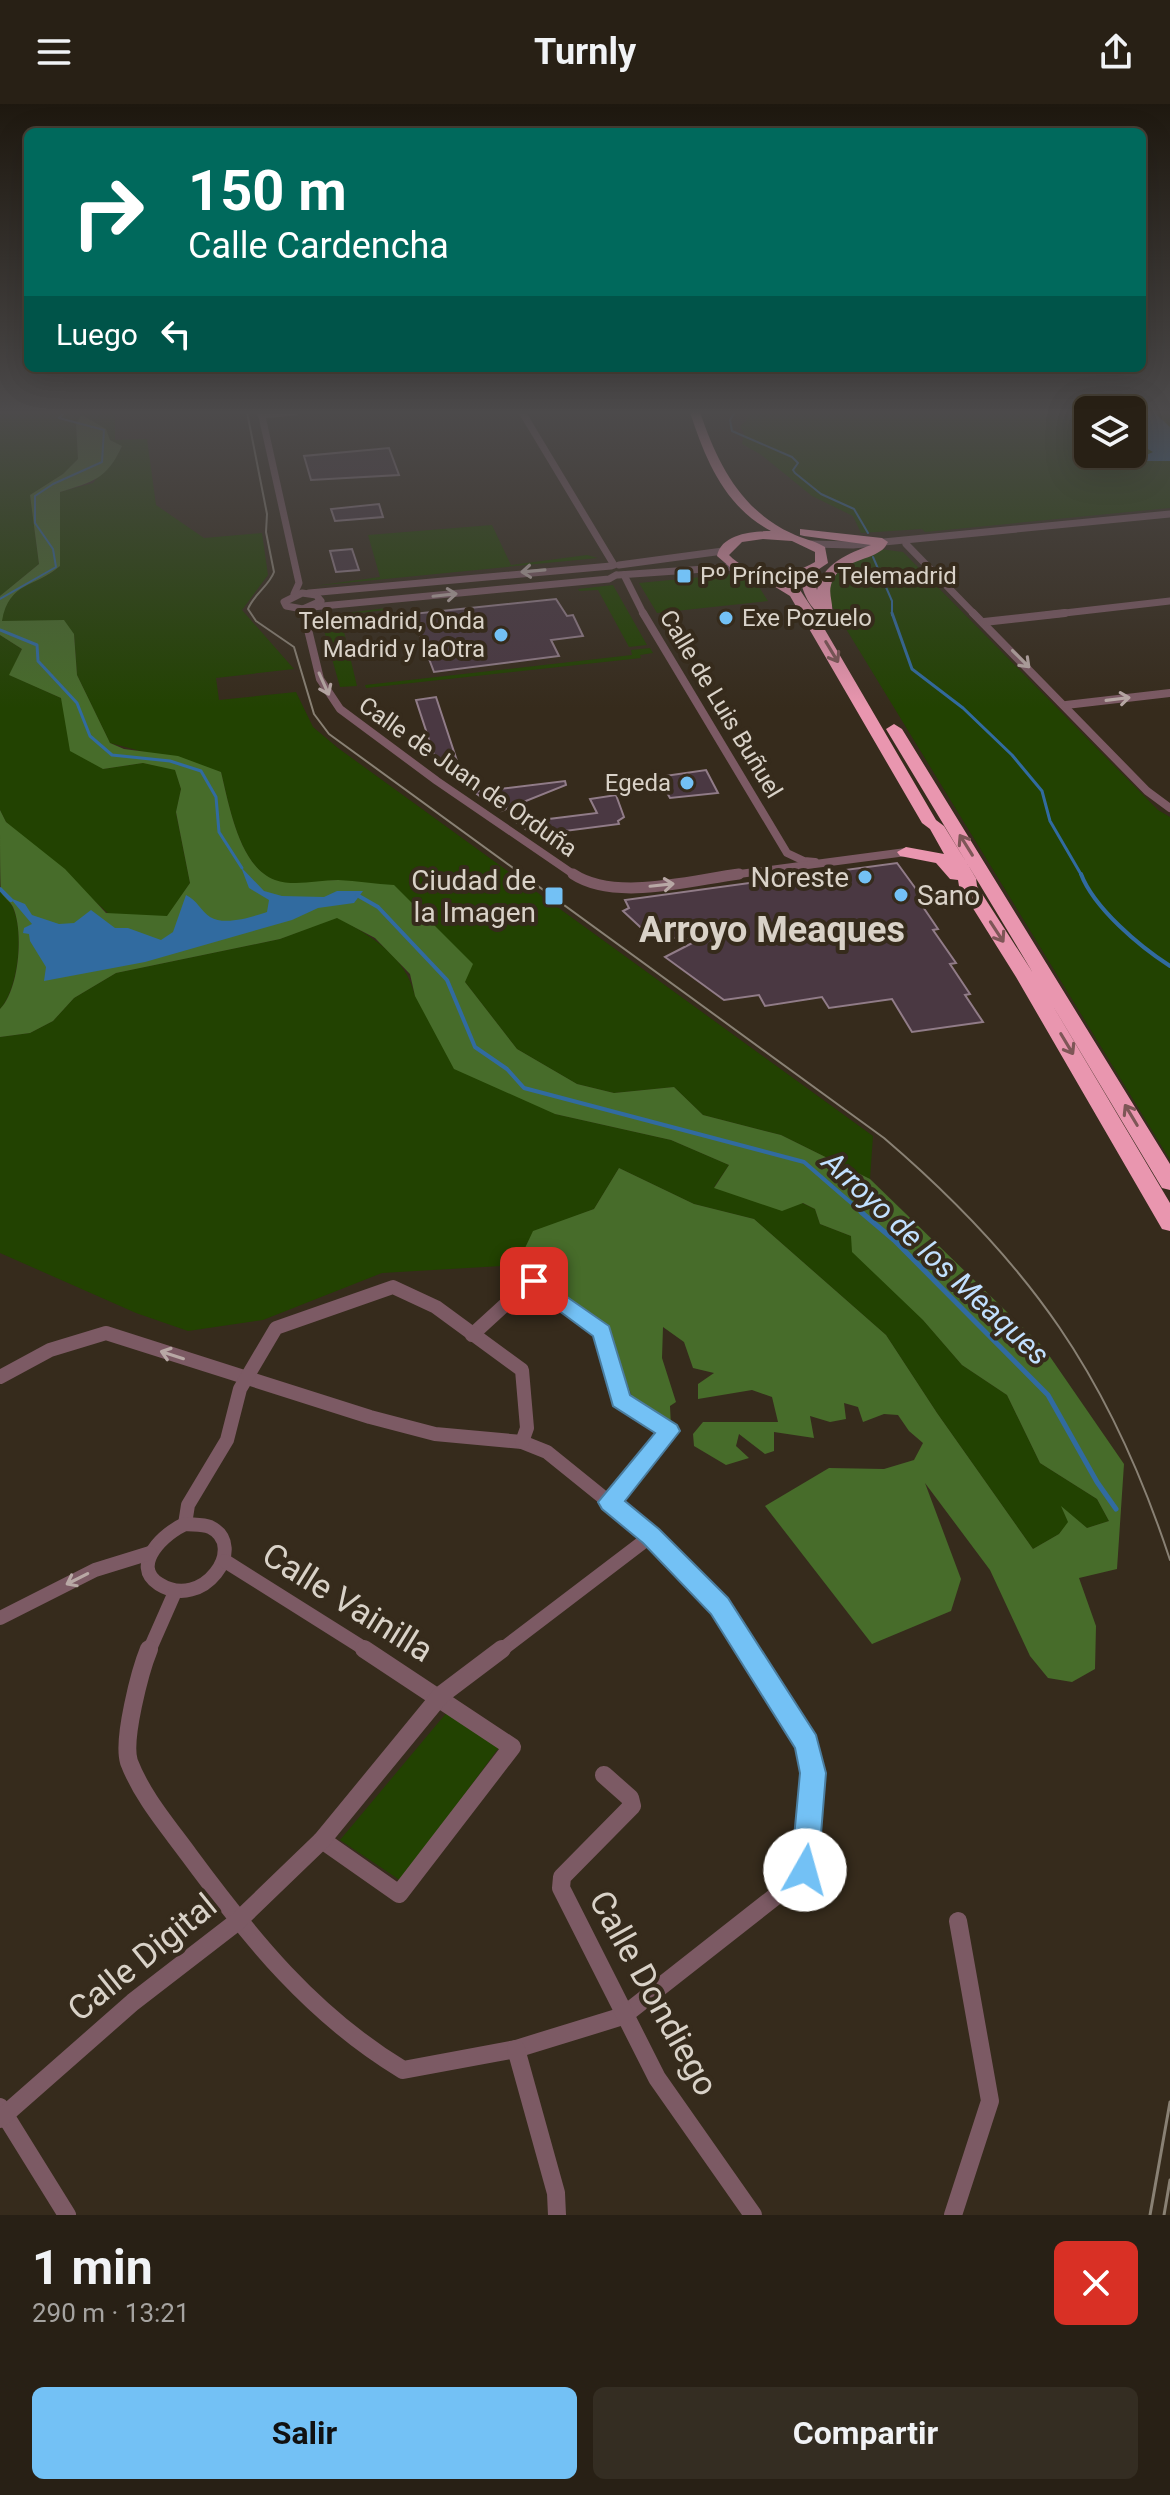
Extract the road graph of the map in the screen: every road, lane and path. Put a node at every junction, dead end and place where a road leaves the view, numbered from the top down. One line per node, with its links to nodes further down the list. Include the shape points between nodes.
1 (283, 511): 20 (street, via 299,583)
2 (581, 511): 14 (street)
3 (729, 511): 7 (highway)
4 (748, 511): 8 (highway)
5 (756, 511): 11 (highway, via 794,529)
6 (1170, 516): 10 (street); 11 (street)
7 (740, 529): 8 (highway); 12 (highway)
8 (791, 537): 9 (highway)
9 (812, 544): 11 (street); 13 (highway)
10 (906, 544): 11 (street); 24 (street)
11 (881, 545): 13 (street); 23 (highway, via 830,575 822,595)
12 (723, 551): 14 (street); 15 (highway)
13 (824, 557): 16 (highway)
14 (614, 565): 17 (street, via 630,570); 17 (street, via 606,567 606,573); 19 (street, one-way to 19)
15 (734, 567): 17 (street); 18 (highway)
16 (807, 572): 18 (highway); 23 (highway, via 808,587)
17 (622, 575): 22 (street, one-way to 17); 30 (street, Calle de Luis Buñuel)
18 (764, 575): 28 (highway, one-way to 28, via 795,593)
19 (309, 593): 20 (street); 22 (street, Calle de Juan de Orduña, via 321,601)
20 (294, 594): 22 (street, via 286,606)
21 (1170, 601): 24 (street)
22 (307, 608): 32 (street, Calle de Juan de Orduña, one-way to 32, via 320,679 340,709 585,882 632,888)
23 (826, 614): 34 (highway, one-way to 23)
24 (984, 622): 26 (street, one-way to 26)
25 (1170, 693): 26 (street, one-way to 25)
26 (1066, 705): 27 (street, via 1147,791)
27 (1170, 808)
28 (930, 823): 29 (highway, via 929,841); 33 (highway)
29 (906, 852): 31 (street); 33 (highway, via 942,859)
30 (787, 853): 31 (street); 32 (street, via 784,864)
31 (822, 862): 32 (street)
32 (774, 870)
33 (968, 886): 35 (highway, one-way to 35)
34 (1170, 1182)
35 (1170, 1223)
36 (472, 1335): 38 (street, via 436,1307 393,1287 276,1328); 39 (street, via 522,1370 527,1428); 40 (street, via 531,1281 602,1331 621,1400 670,1431)
37 (0, 1377): 38 (street, one-way to 37, via 106,1333 30,1357)
38 (246, 1379): 39 (street, via 435,1434); 41 (street, via 227,1440 188,1505)
39 (522, 1442): 40 (street, via 547,1452)
40 (610, 1502): 42 (street)
41 (185, 1524): 43 (street, via 164,1535); 44 (street, via 217,1531)
42 (651, 1536): 47 (street, Calle Digital); 52 (street, via 720,1606 807,1744 813,1773 808,1859 800,1877)
43 (150, 1553): 45 (street, via 150,1575 164,1590); 46 (street, one-way to 46, via 95,1570)
44 (225, 1561): 45 (street, via 200,1588); 47 (street, Calle Vainilla)
45 (175, 1592): 50 (street, via 143,1668 131,1711 128,1759 149,1801)
46 (0, 1618)
47 (441, 1695): 49 (street, Calle Digital); 49 (street, via 512,1747 399,1894)
48 (604, 1775): 52 (street, Calle Dondiego, via 632,1806 559,1883)
49 (322, 1840): 50 (street, Calle Digital)
50 (238, 1921): 53 (street, via 327,2017 403,2070); 54 (street, Calle Digital)
51 (958, 1921): 58 (street, via 990,2101)
52 (623, 2016): 53 (street); 57 (street, Calle Dondiego, via 657,2078)
53 (516, 2049): 56 (street, via 556,2193)
54 (2, 2114): 55 (street)
55 (67, 2215)
56 (557, 2215)
57 (753, 2215)
58 (953, 2215)

